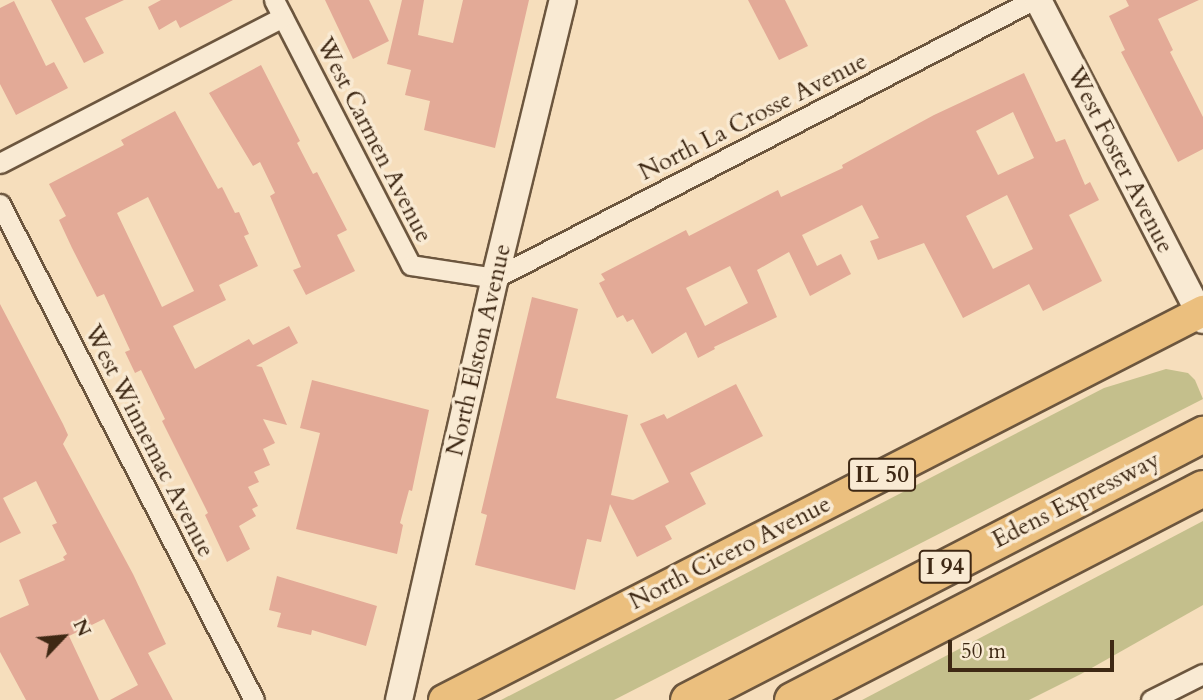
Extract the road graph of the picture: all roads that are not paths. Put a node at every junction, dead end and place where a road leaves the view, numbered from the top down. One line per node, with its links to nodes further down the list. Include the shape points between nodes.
1 (563, 0): 6 (main road, North Elston Avenue)
2 (1036, 0): 6 (street, North La Crosse Avenue); 7 (main road, West Foster Avenue)
3 (279, 9): 4 (street); 6 (street, West Carmen Avenue, via 411,265)
4 (0, 163)
5 (0, 204): 11 (street, West Winnemac Avenue)
6 (495, 278): 12 (main road, North Elston Avenue)
7 (1202, 314): 13 (main road, North Cicero Avenue / IL 50)
8 (1203, 434): 14 (highway, Edens Expressway / I 94)
9 (1203, 488): 15 (highway, Edens Expressway / I 94)
10 (1203, 674): 16 (street)
11 (254, 700)
12 (399, 700)
13 (444, 700)
14 (688, 700)
15 (792, 700)
16 (1151, 700)

